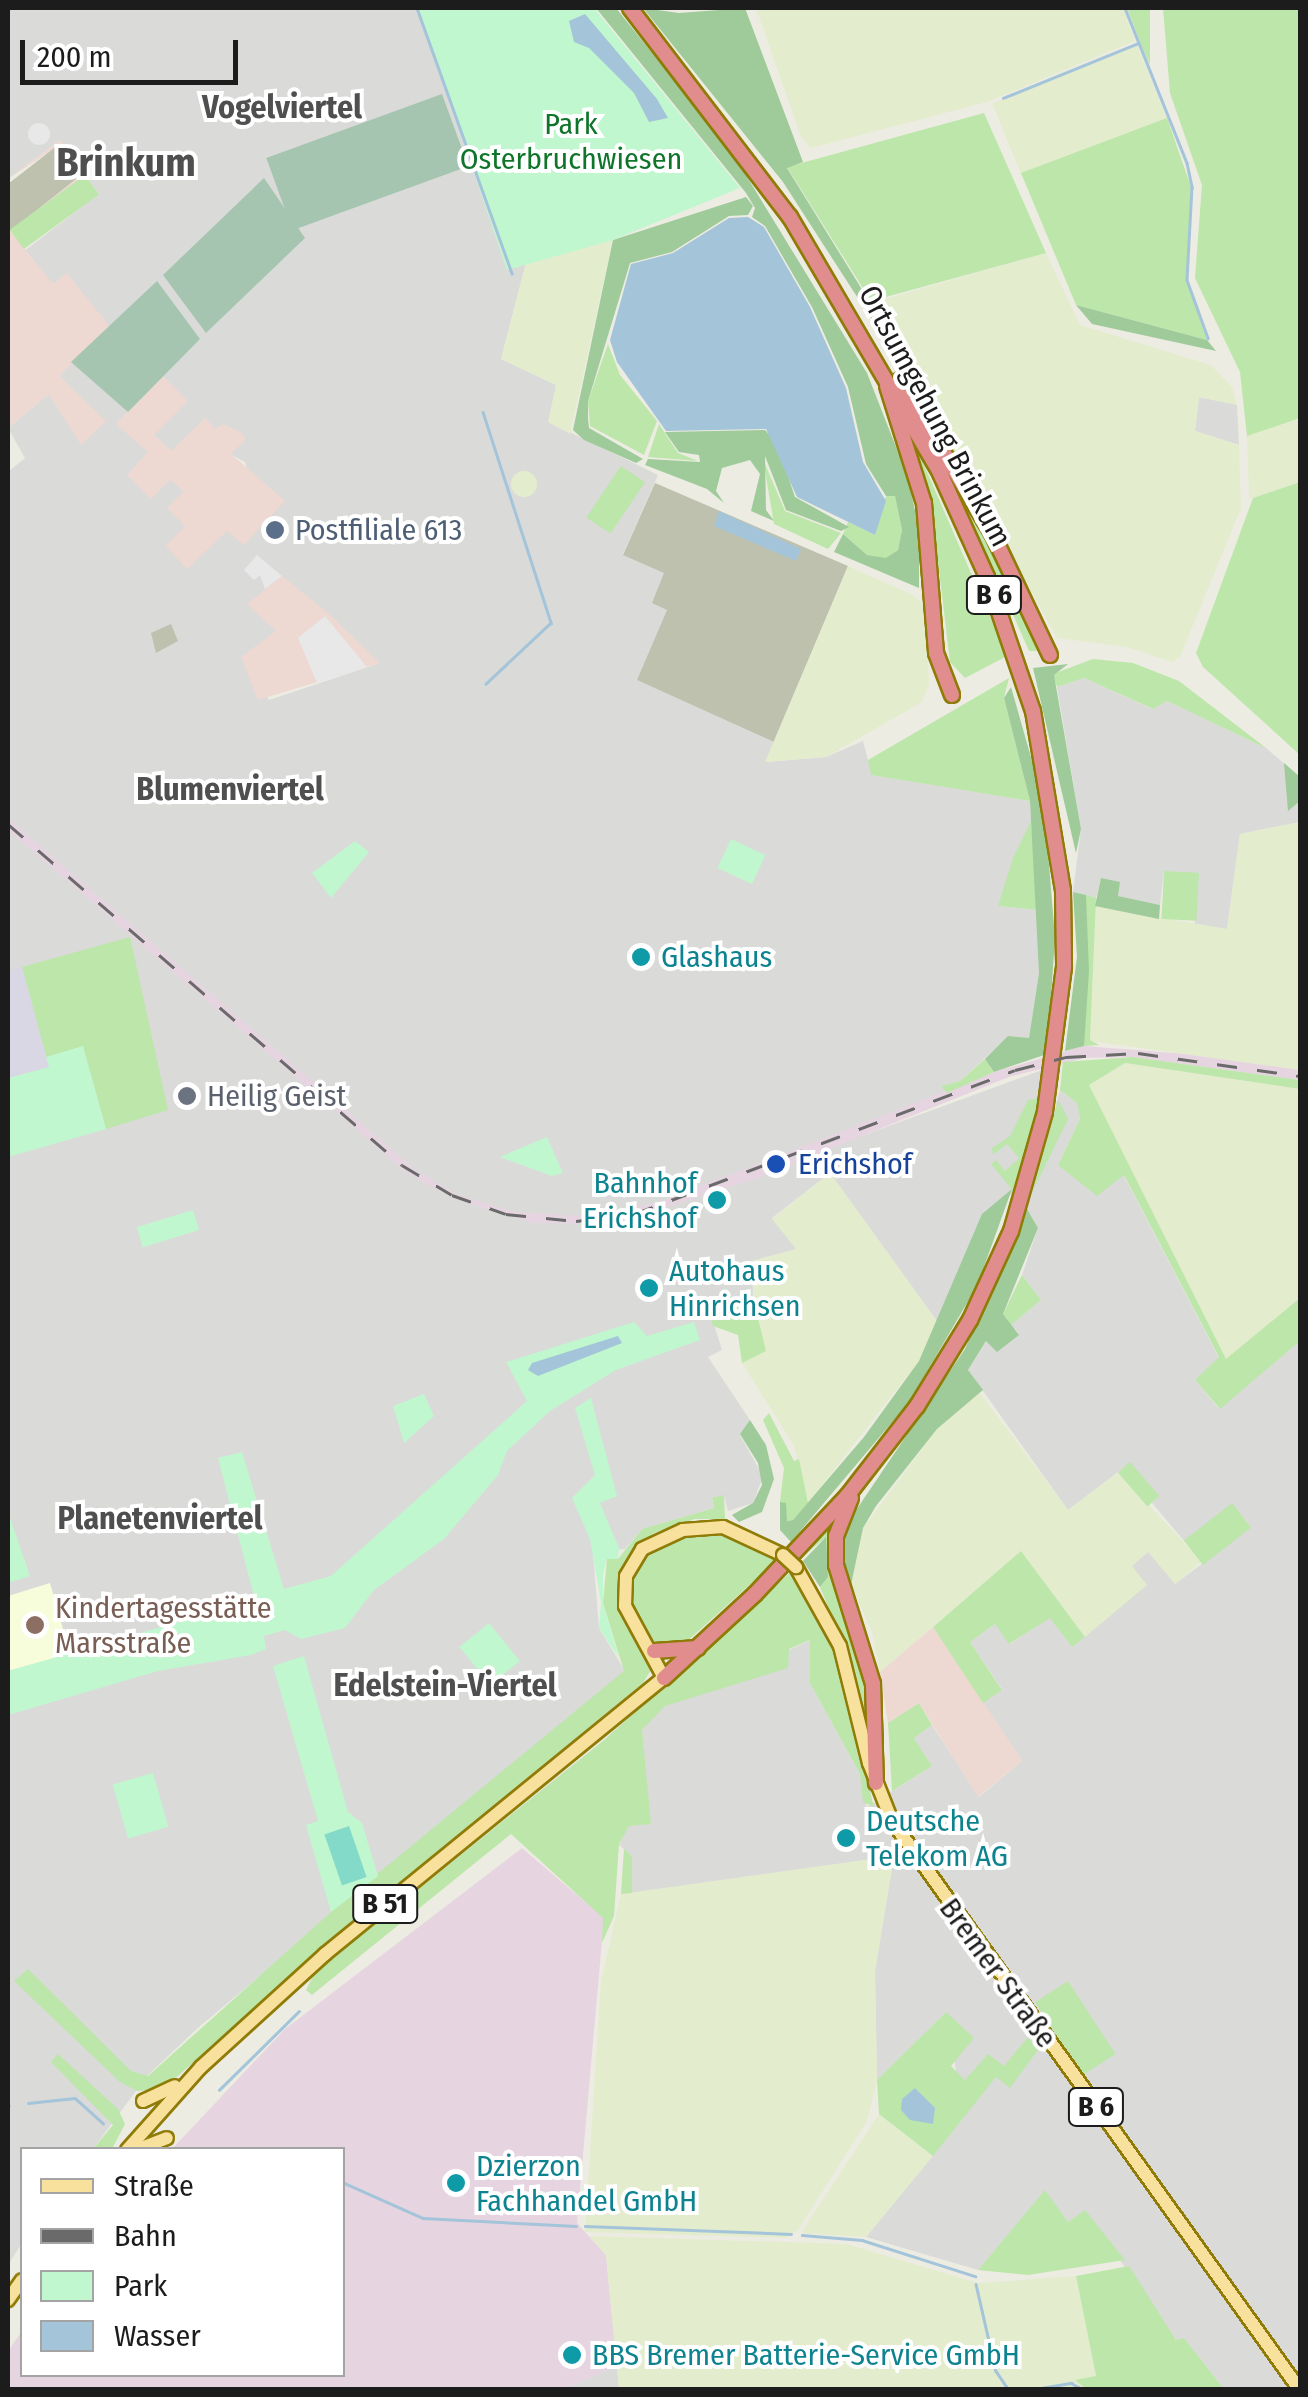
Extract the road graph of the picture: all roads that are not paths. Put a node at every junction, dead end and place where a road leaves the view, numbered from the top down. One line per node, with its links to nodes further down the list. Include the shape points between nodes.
1 (630, 8): 2 (highway, Ortsumgehung Brinkum / B 6, via 776,196)
2 (872, 349): 3 (highway, Ortsumgehung Brinkum / B 6); 4 (highway, B 6, via 894,371 956,472)
3 (885, 370): 5 (highway, B 6, via 924,503 936,653); 6 (highway, Ortsumgehung Brinkum / B 6, via 987,576 1028,693 1058,836 1064,967 1045,1112 1011,1231 951,1354)
4 (1050, 655)
5 (952, 694)
6 (857, 1484): 8 (highway, B 51); 10 (highway, B 6, via 835,1552 873,1684)
7 (649, 1648): 8 (highway); 9 (main road, B 6); 10 (main road, Bremer Straße / B 6, bridge, via 624,1596 634,1557 668,1534 726,1527 752,1535 796,1566 840,1646)
8 (698, 1648): 9 (highway, B 51)
9 (664, 1678): 11 (main road, B 51, via 340,1942)
10 (876, 1783): 16 (main road, Bremer Straße / B 6, via 928,1876)
11 (201, 2067): 12 (main road, B 51, via 162,2096); 14 (main road, B 51)
12 (142, 2101)
13 (168, 2138): 15 (main road)
14 (129, 2147)
15 (144, 2147)
16 (1300, 2390)

